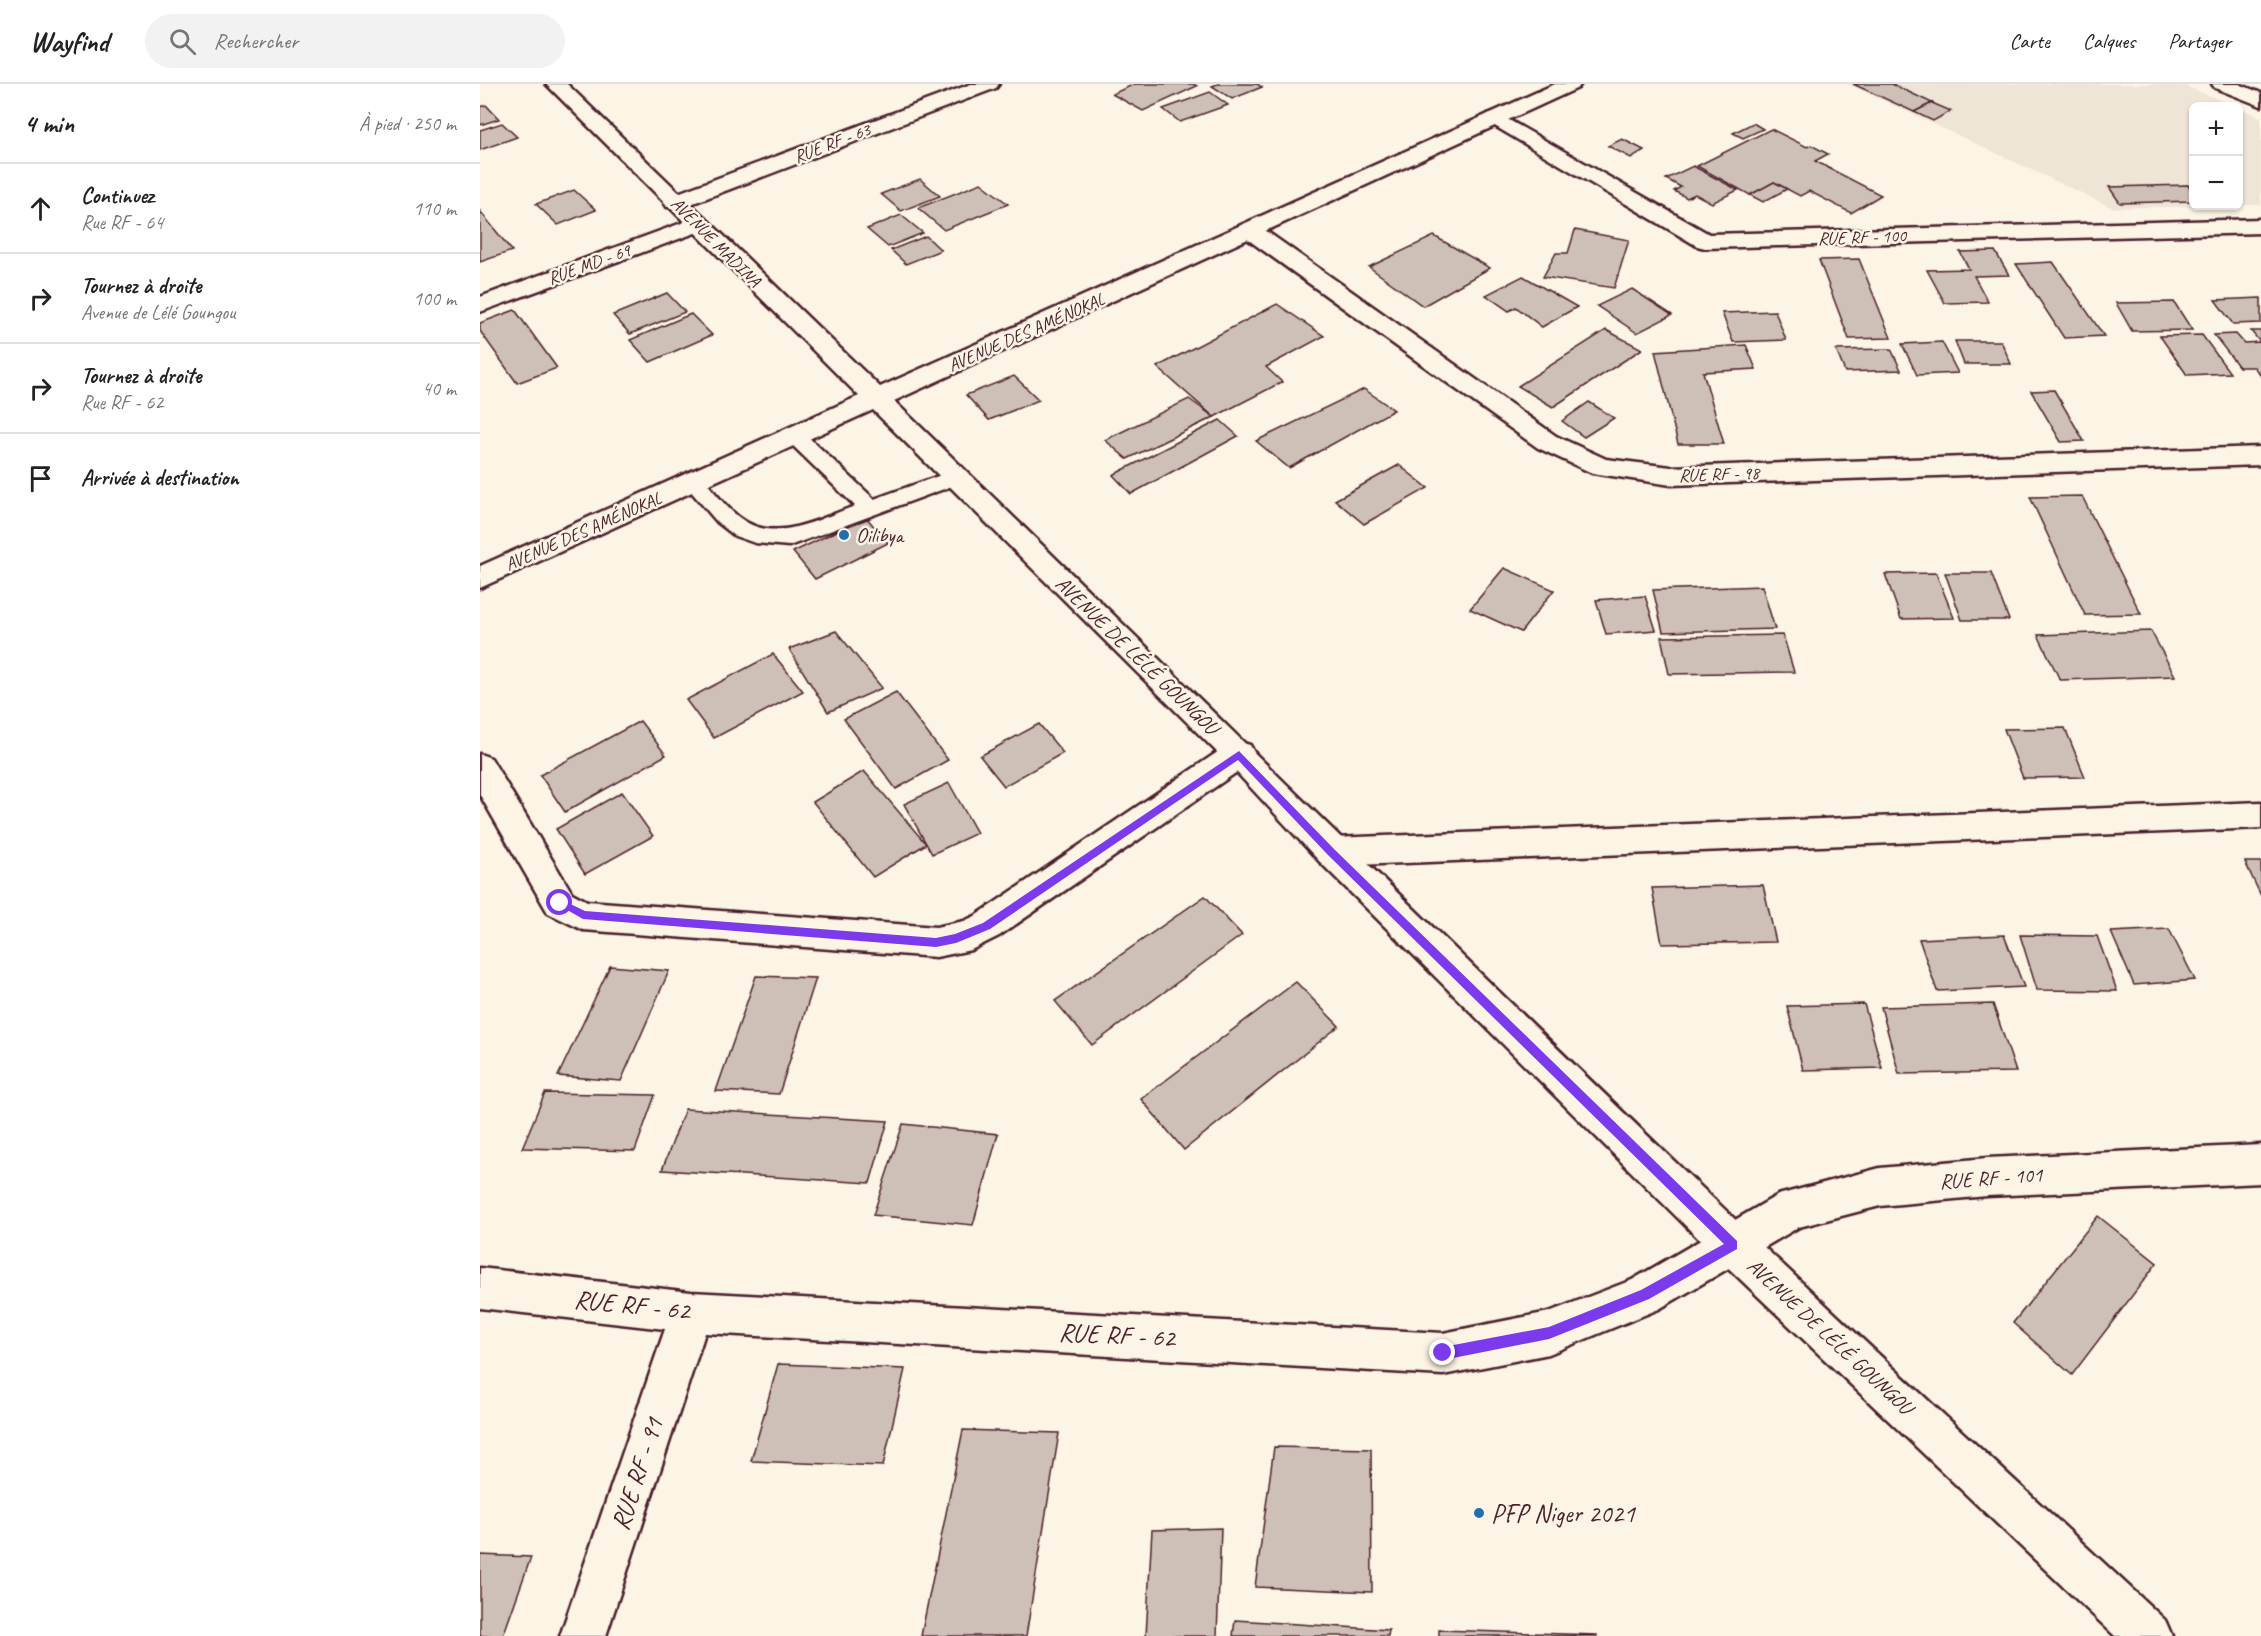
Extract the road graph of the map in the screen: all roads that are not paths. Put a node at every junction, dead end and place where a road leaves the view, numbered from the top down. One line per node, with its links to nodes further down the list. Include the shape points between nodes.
1 (556, 84): 7 (street, AVENUE MADINA)
2 (988, 84): 7 (street, RUE RF - 63)
3 (1571, 84): 6 (street, AVENUE DES AMÉNOKAL)
4 (2222, 84): 5 (street)
5 (2261, 100)
6 (1495, 118): 9 (street, RUE RF - 100, via 1705,241); 10 (street, AVENUE DES AMÉNOKAL)
7 (675, 202): 8 (street, AVENUE MADINA)
8 (698, 224): 11 (street, RUE MD - 69); 12 (street, AVENUE MADINA)
9 (2261, 226)
10 (1251, 231): 12 (street, AVENUE DES AMÉNOKAL); 14 (street, RUE RF - 98, via 1547,442 1600,468 1671,476)
11 (480, 305)
12 (876, 400): 13 (street, AVENUE DES AMÉNOKAL); 15 (street, AVENUE DE LÉLÉ GOUNGOU)
13 (795, 436): 16 (street, AVENUE DES AMÉNOKAL); 17 (lane)
14 (2261, 456)
15 (955, 477): 17 (lane); 19 (street, AVENUE DE LÉLÉ GOUNGOU)
16 (694, 482): 17 (lane, via 740,532 762,538 789,538); 18 (street, AVENUE DES AMÉNOKAL)
17 (871, 508)
18 (480, 578)
19 (1239, 754): 20 (street, via 987,926 936,942 583,915 560,903); 22 (street, AVENUE DE LÉLÉ GOUNGOU)
20 (480, 767)
21 (2261, 815): 22 (street)
22 (1332, 852): 24 (street, AVENUE DE LÉLÉ GOUNGOU)
23 (2261, 1164): 24 (street, RUE RF - 101, via 1987,1177 1880,1187 1792,1209)
24 (1733, 1245): 26 (street, RUE RF - 62, via 1645,1295 1549,1333 1443,1353); 28 (street, AVENUE DE LÉLÉ GOUNGOU)
25 (480, 1288): 26 (street, RUE RF - 62)
26 (691, 1312): 27 (street, RUE RF - 91)
27 (583, 1636)
28 (2149, 1636)

